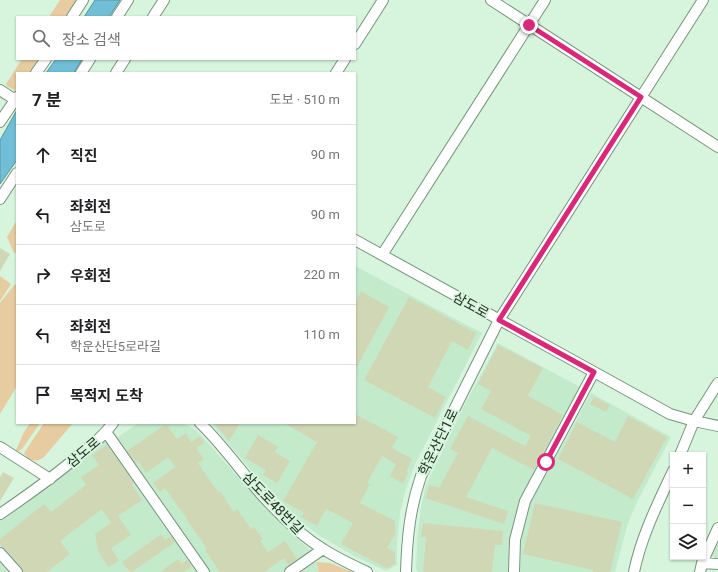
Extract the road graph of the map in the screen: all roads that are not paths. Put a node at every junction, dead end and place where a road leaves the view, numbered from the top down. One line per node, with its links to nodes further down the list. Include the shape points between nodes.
1 (83, 0): 8 (street)
2 (128, 0): 9 (street)
3 (164, 0): 10 (street)
4 (383, 0): 12 (street)
5 (491, 0): 11 (street)
6 (545, 0): 11 (street)
7 (703, 0): 22 (street, 학운산단1로)
8 (73, 16)
9 (118, 16)
10 (153, 16)
11 (529, 25): 22 (street); 29 (street)
12 (356, 42)
13 (45, 60): 17 (street)
14 (89, 60): 18 (street)
15 (124, 60): 19 (street)
16 (345, 60): 20 (street)
17 (37, 72)
18 (82, 72)
19 (117, 72)
20 (337, 72)
21 (0, 90): 23 (street)
22 (641, 97): 25 (street); 30 (street, 학운산단1로)
23 (16, 99): 24 (street)
24 (0, 122)
25 (718, 147)
26 (16, 175): 27 (street)
27 (0, 199)
28 (356, 241): 29 (street, 삼도로)
29 (382, 255): 30 (street, 삼도로)
30 (499, 320): 31 (street, 삼도로); 52 (street, 학운산단1로, via 415,492 409,522)
31 (594, 372): 33 (street, 삼도로, via 670,414); 53 (street, via 525,501 515,540)
32 (717, 389): 33 (street)
33 (694, 421): 36 (street, 삼도로); 39 (street)
34 (112, 424): 37 (street, 삼도로)
35 (201, 424): 44 (street, 삼도로48번길, via 277,511)
36 (718, 426)
37 (106, 432): 41 (street, 삼도로); 49 (street)
38 (0, 447): 41 (street)
39 (681, 452)
40 (670, 478): 54 (street, via 643,540)
41 (50, 479): 42 (street, 삼도로)
42 (0, 514)
43 (718, 528): 47 (street)
44 (323, 549): 50 (street); 51 (street, 삼도로48번길)
45 (0, 553): 48 (street)
46 (718, 564): 47 (street)
47 (701, 568)
48 (17, 572)
49 (204, 572)
50 (290, 572)
51 (367, 572)
52 (406, 572)
53 (514, 572)
54 (634, 572)

